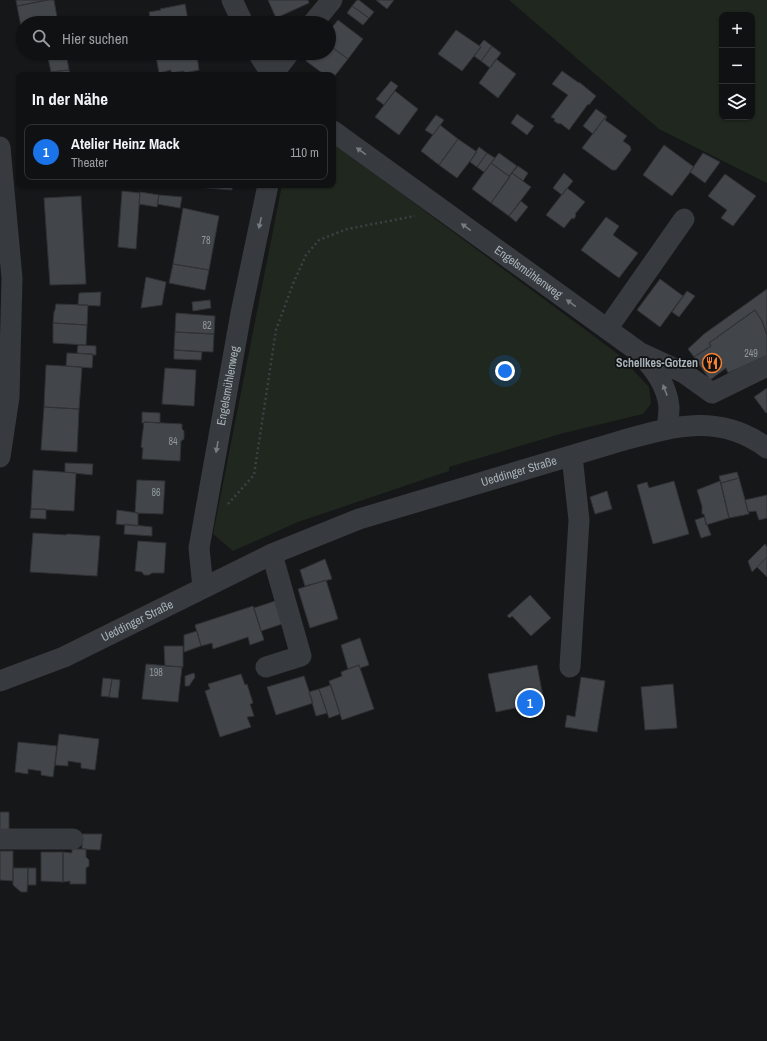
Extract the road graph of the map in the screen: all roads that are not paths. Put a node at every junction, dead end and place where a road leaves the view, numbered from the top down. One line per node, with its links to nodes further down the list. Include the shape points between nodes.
1 (232, 0): 3 (street)
2 (332, 0): 4 (street)
3 (240, 16)
4 (319, 16)
5 (262, 60): 7 (street)
6 (284, 60): 8 (street)
7 (270, 72)
8 (274, 72)
9 (336, 133): 13 (street, Engelsmühlenweg, one-way to 9)
10 (0, 156): 19 (street, via 12,278 9,397)
11 (267, 188): 21 (street, Engelsmühlenweg, one-way to 21, via 241,313 203,522 199,548)
12 (684, 219): 13 (street)
13 (606, 329): 14 (street, Engelsmühlenweg)
14 (639, 352): 15 (street, via 684,373 712,393); 16 (street, Engelsmühlenweg, one-way to 14, via 669,408 666,393 656,373)
15 (767, 366)
16 (667, 429): 17 (street, Ueddinger Straße, via 703,425 724,428 745,434); 18 (street, Ueddinger Straße)
17 (767, 448)
18 (572, 456): 20 (street, Ueddinger Straße, via 359,519); 23 (street, via 579,520)
19 (0, 457)
20 (272, 554): 21 (street, Ueddinger Straße); 22 (street, via 301,656)
21 (203, 588): 24 (street, Ueddinger Straße, via 64,657)
22 (266, 667)
23 (570, 667)
24 (0, 681)
25 (0, 839): 26 (street)
26 (73, 839)

